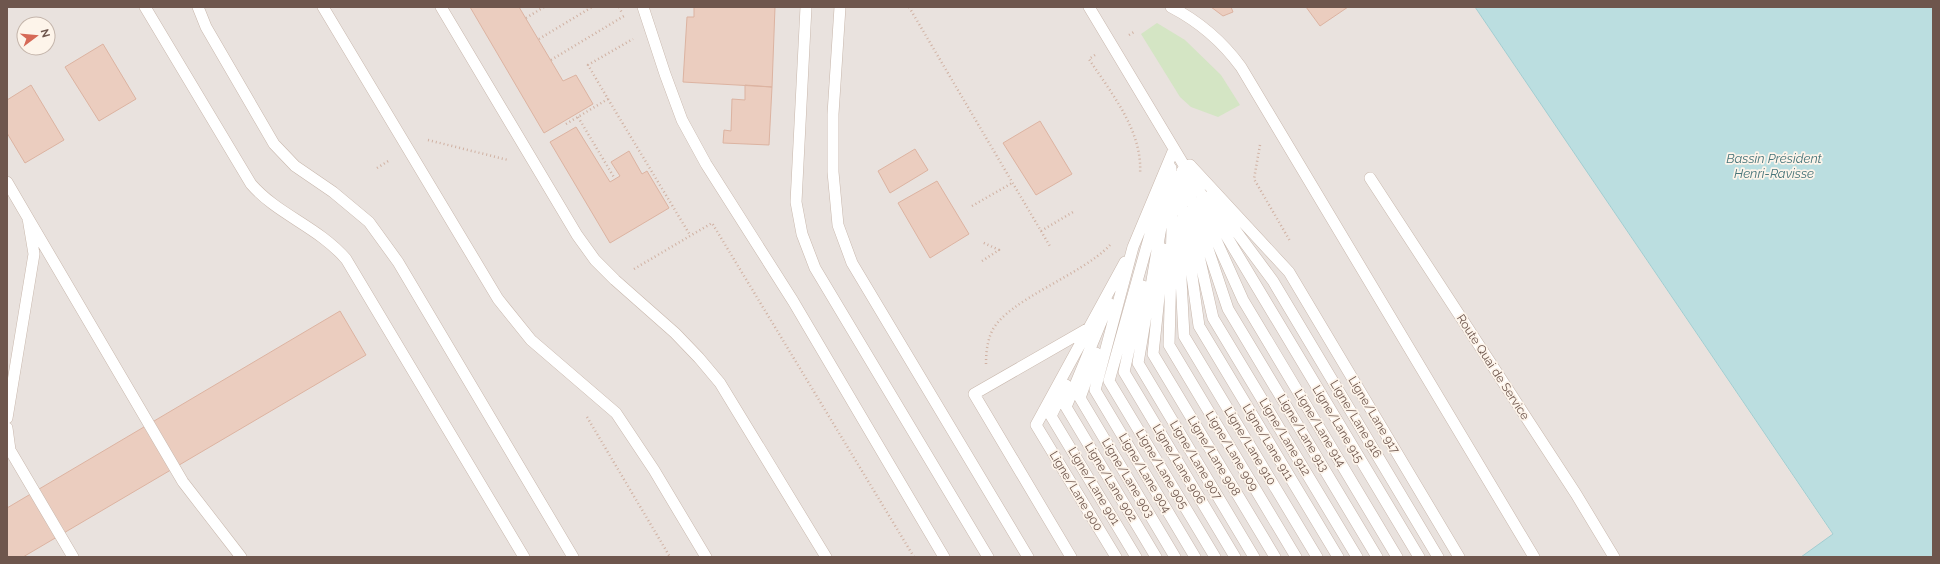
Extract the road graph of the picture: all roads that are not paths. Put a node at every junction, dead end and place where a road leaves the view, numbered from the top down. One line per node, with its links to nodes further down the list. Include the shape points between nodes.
1 (145, 7): 21 (lane, via 251,184 270,202 327,240 346,259)
2 (198, 7): 22 (lane, via 206,27 274,144 295,166 333,192 368,222 398,262)
3 (324, 7): 23 (lane, via 498,299 531,340 616,413 654,470)
4 (441, 7): 24 (lane, via 577,235 615,280 675,333 720,383)
5 (643, 7): 25 (lane, via 682,120 793,301)
6 (806, 7): 26 (lane, via 796,202 802,234 815,268)
7 (840, 7): 27 (lane, via 833,114 833,165 838,225 852,263)
8 (1089, 7): 10 (lane)
9 (1171, 7): 18 (lane, via 1202,25 1242,67)
10 (1174, 149): 14 (lane); 34 (lane, Ligne/Lane 905, via 1109,381); 35 (lane, Ligne/Lane 906, via 1124,372); 36 (lane, Ligne/Lane 907, via 1138,363); 37 (lane, Ligne/Lane 908, via 1154,354); 38 (lane, Ligne/Lane 909, via 1168,345); 39 (lane, Ligne/Lane 910, via 1184,336); 40 (lane, Ligne/Lane 911, via 1199,326); 41 (lane, Ligne/Lane 912, via 1213,318); 42 (lane, Ligne/Lane 913, via 1228,309); 43 (lane, Ligne/Lane 914, via 1243,300); 44 (lane, Ligne/Lane 915); 45 (lane, Ligne/Lane 916, via 1273,282); 46 (lane, Ligne/Lane 917, via 1288,272)
11 (1370, 178): 49 (lane, Route Quai de Service, via 1576,494)
12 (7, 182): 13 (lane)
13 (28, 218): 16 (lane, via 34,254); 20 (lane, via 183,482)
14 (1133, 246): 15 (lane); 30 (lane, Ligne/Lane 901, via 1051,416); 31 (lane, Ligne/Lane 902, via 1066,407); 32 (lane, Ligne/Lane 903, via 1080,398); 33 (lane, Ligne/Lane 904, via 1095,390)
15 (1089, 327): 28 (lane, via 974,394); 29 (lane, Ligne/Lane 900, via 1036,425)
16 (7, 418)
17 (7, 428): 19 (lane, via 10,450)
18 (1526, 542): 47 (lane); 48 (lane)
19 (73, 557)
20 (241, 557)
21 (524, 557)
22 (573, 557)
23 (706, 557)
24 (826, 557)
25 (944, 557)
26 (988, 557)
27 (1028, 557)
28 (1071, 557)
29 (1116, 557)
30 (1136, 557)
31 (1156, 557)
32 (1175, 557)
33 (1195, 557)
34 (1215, 557)
35 (1235, 557)
36 (1254, 557)
37 (1275, 557)
38 (1296, 557)
39 (1317, 557)
40 (1338, 557)
41 (1357, 557)
42 (1377, 557)
43 (1398, 557)
44 (1418, 557)
45 (1438, 557)
46 (1459, 557)
47 (1534, 557)
48 (1537, 557)
49 (1614, 557)

